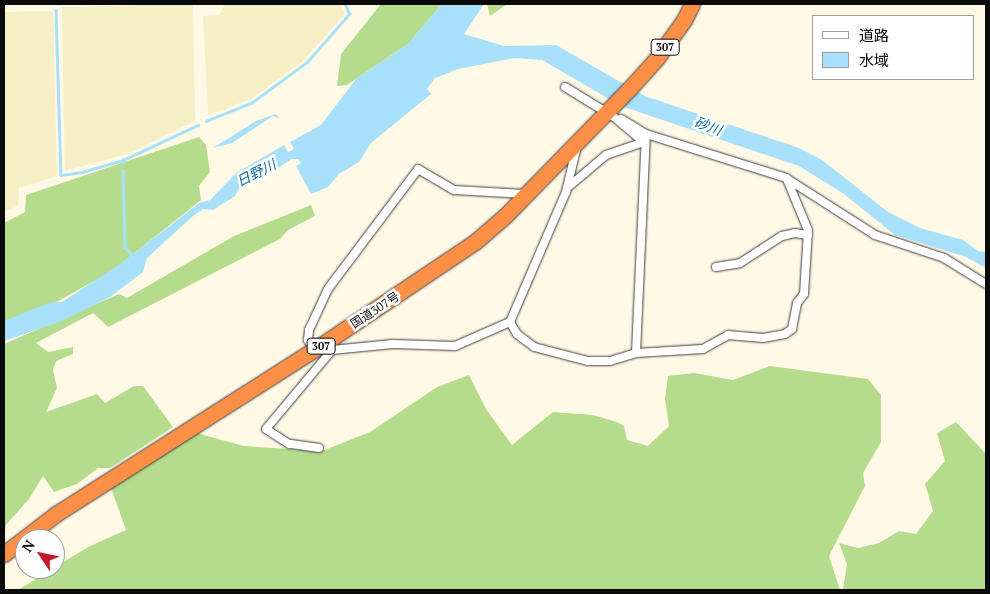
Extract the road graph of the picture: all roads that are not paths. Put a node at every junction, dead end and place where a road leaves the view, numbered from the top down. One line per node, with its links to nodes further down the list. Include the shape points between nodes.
1 (692, 4): 3 (highway, 国道307号 / 307, via 657,58)
2 (565, 87): 3 (street)
3 (611, 111): 4 (street); 5 (highway, 国道307号 / 307); 6 (street)
4 (646, 134): 6 (street); 7 (street)
5 (578, 142): 8 (street); 9 (highway, 国道307号 / 307)
6 (644, 142): 8 (street, via 606,155); 15 (street)
7 (786, 178): 10 (street, via 804,217); 12 (street, via 875,235 944,258)
8 (567, 188): 13 (street)
9 (527, 194): 14 (highway, 国道307号 / 307, via 475,242); 14 (street, via 454,190 418,169 328,290 309,330 308,340)
10 (808, 235): 11 (street, via 782,236 740,263); 15 (street, via 804,294 797,303 792,329 762,338 728,335 703,349 679,353)
11 (716, 267)
12 (986, 284)
13 (510, 322): 14 (street, via 455,346 393,344); 15 (street, via 517,334 534,347 559,355 610,361)
14 (324, 348): 16 (street, via 266,429 289,444); 17 (highway, 国道307号 / 307, via 56,514)
15 (636, 353)
16 (319, 448)
17 (4, 554)

